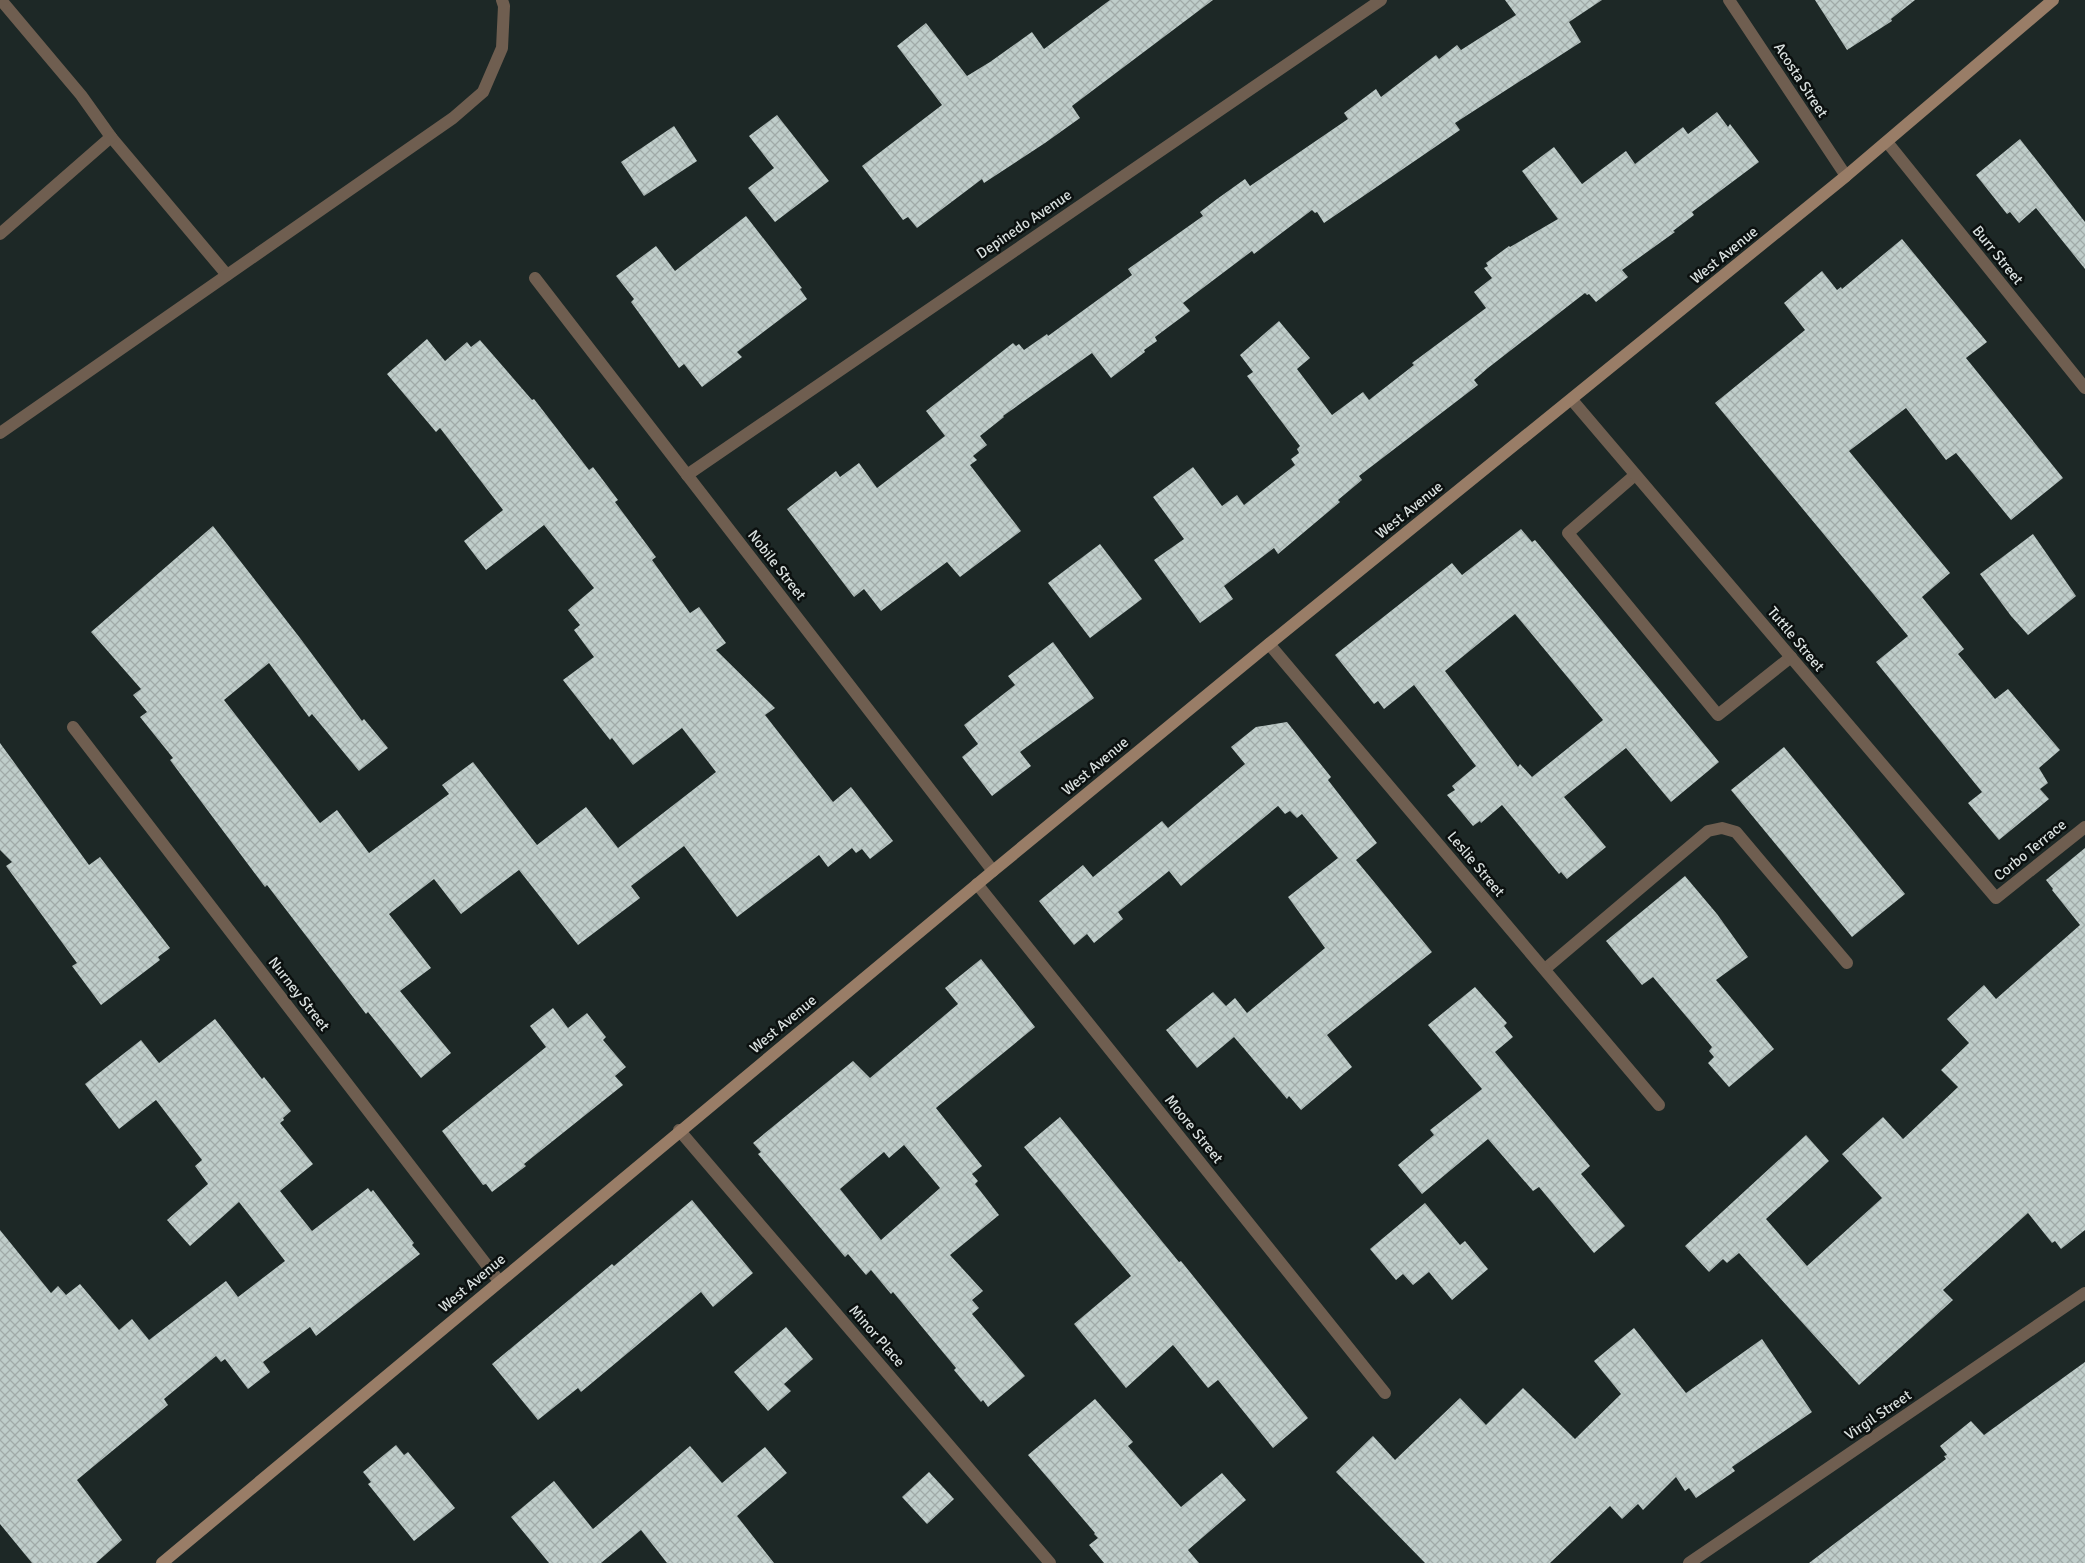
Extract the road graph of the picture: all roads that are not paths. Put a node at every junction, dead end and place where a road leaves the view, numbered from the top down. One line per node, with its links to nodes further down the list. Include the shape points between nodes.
1 (1, 0): 6 (street, via 81,95)
2 (502, 0): 10 (street, via 502,48 483,92 453,118)
3 (1381, 0): 16 (street, Depinedo Avenue)
4 (1729, 0): 8 (street, Acosta Street)
5 (2053, 0): 7 (main road, West Avenue)
6 (111, 137): 9 (street); 10 (street)
7 (1886, 142): 8 (main road, West Avenue); 12 (street, Burr Street)
8 (1846, 176): 13 (main road, West Avenue)
9 (0, 234)
10 (227, 275): 14 (street)
11 (535, 278): 16 (street, Nobile Street)
12 (2085, 388)
13 (1572, 400): 15 (street, Tuttle Street); 17 (main road, West Avenue)
14 (0, 433)
15 (1635, 474): 18 (street, Tuttle Street); 18 (street, via 1568,533 1718,715)
16 (686, 475): 21 (street, Nobile Street)
17 (1269, 644): 21 (main road, West Avenue); 25 (street, Leslie Street)
18 (1791, 657): 23 (street, Tuttle Street)
19 (73, 727): 28 (street, Nurney Street)
20 (2085, 827): 23 (street, Corbo Terrace)
21 (993, 871): 22 (main road, West Avenue)
22 (977, 884): 27 (main road, West Avenue); 30 (street, Moore Street)
23 (1996, 898)
24 (1847, 963): 25 (street, via 1736,832 1722,828 1708,831)
25 (1545, 970): 26 (street, Leslie Street)
26 (1659, 1105)
27 (679, 1130): 28 (main road, West Avenue); 32 (street, Minor Place)
28 (499, 1281): 31 (main road, West Avenue)
29 (2085, 1293): 33 (street, Virgil Street)
30 (1385, 1393)
31 (162, 1563)
32 (1050, 1563)
33 (1689, 1563)

